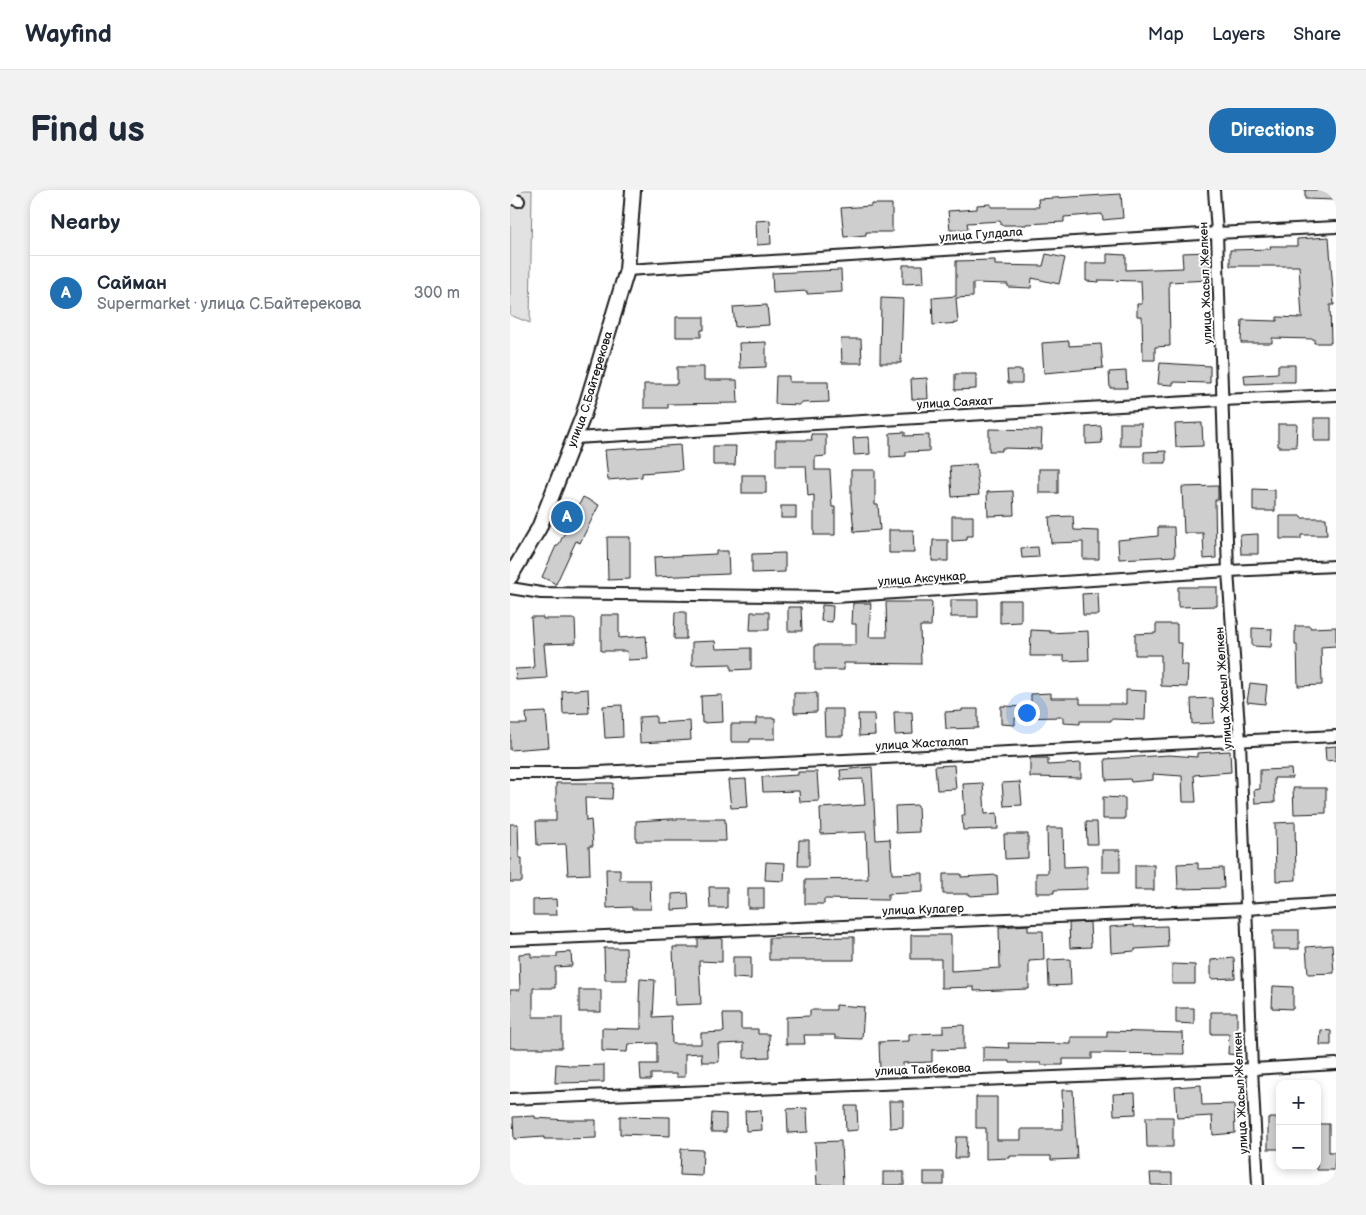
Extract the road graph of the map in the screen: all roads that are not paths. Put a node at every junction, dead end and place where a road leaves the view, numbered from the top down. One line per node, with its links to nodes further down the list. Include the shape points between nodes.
1 (633, 190): 5 (main road, улица С.Байтерекова)
2 (1214, 190): 4 (street, улица Жасыл Желкен)
3 (1336, 227): 4 (street, улица Гулдала)
4 (1217, 233): 5 (street, улица Гулдала); 7 (street, улица Жасыл Желкен)
5 (627, 270): 8 (main road, улица С.Байтерекова)
6 (1336, 395): 7 (street, улица Саяхат)
7 (1222, 400): 8 (street, улица Саяхат); 10 (street, улица Жасыл Желкен)
8 (575, 438): 11 (main road, улица С.Байтерекова, via 539,528)
9 (1336, 566): 10 (street, улица Аксункар)
10 (1228, 571): 12 (street, улица Аксункар, via 836,597 541,594); 14 (street, улица Жасыл Желкен)
11 (510, 577)
12 (510, 588)
13 (1336, 736): 14 (street, улица Жасталап)
14 (1240, 741): 15 (street, улица Жасталап, via 578,773); 17 (street, улица Жасыл Желкен)
15 (510, 773)
16 (1336, 903): 17 (street, улица Кулагер)
17 (1246, 909): 18 (street, улица Кулагер); 20 (street, улица Жасыл Желкен)
18 (510, 940)
19 (1336, 1064): 20 (street, улица Тайбекова)
20 (1252, 1069): 21 (street, улица Тайбекова); 22 (street, улица Жасыл Желкен)
21 (510, 1099)
22 (1258, 1185)

